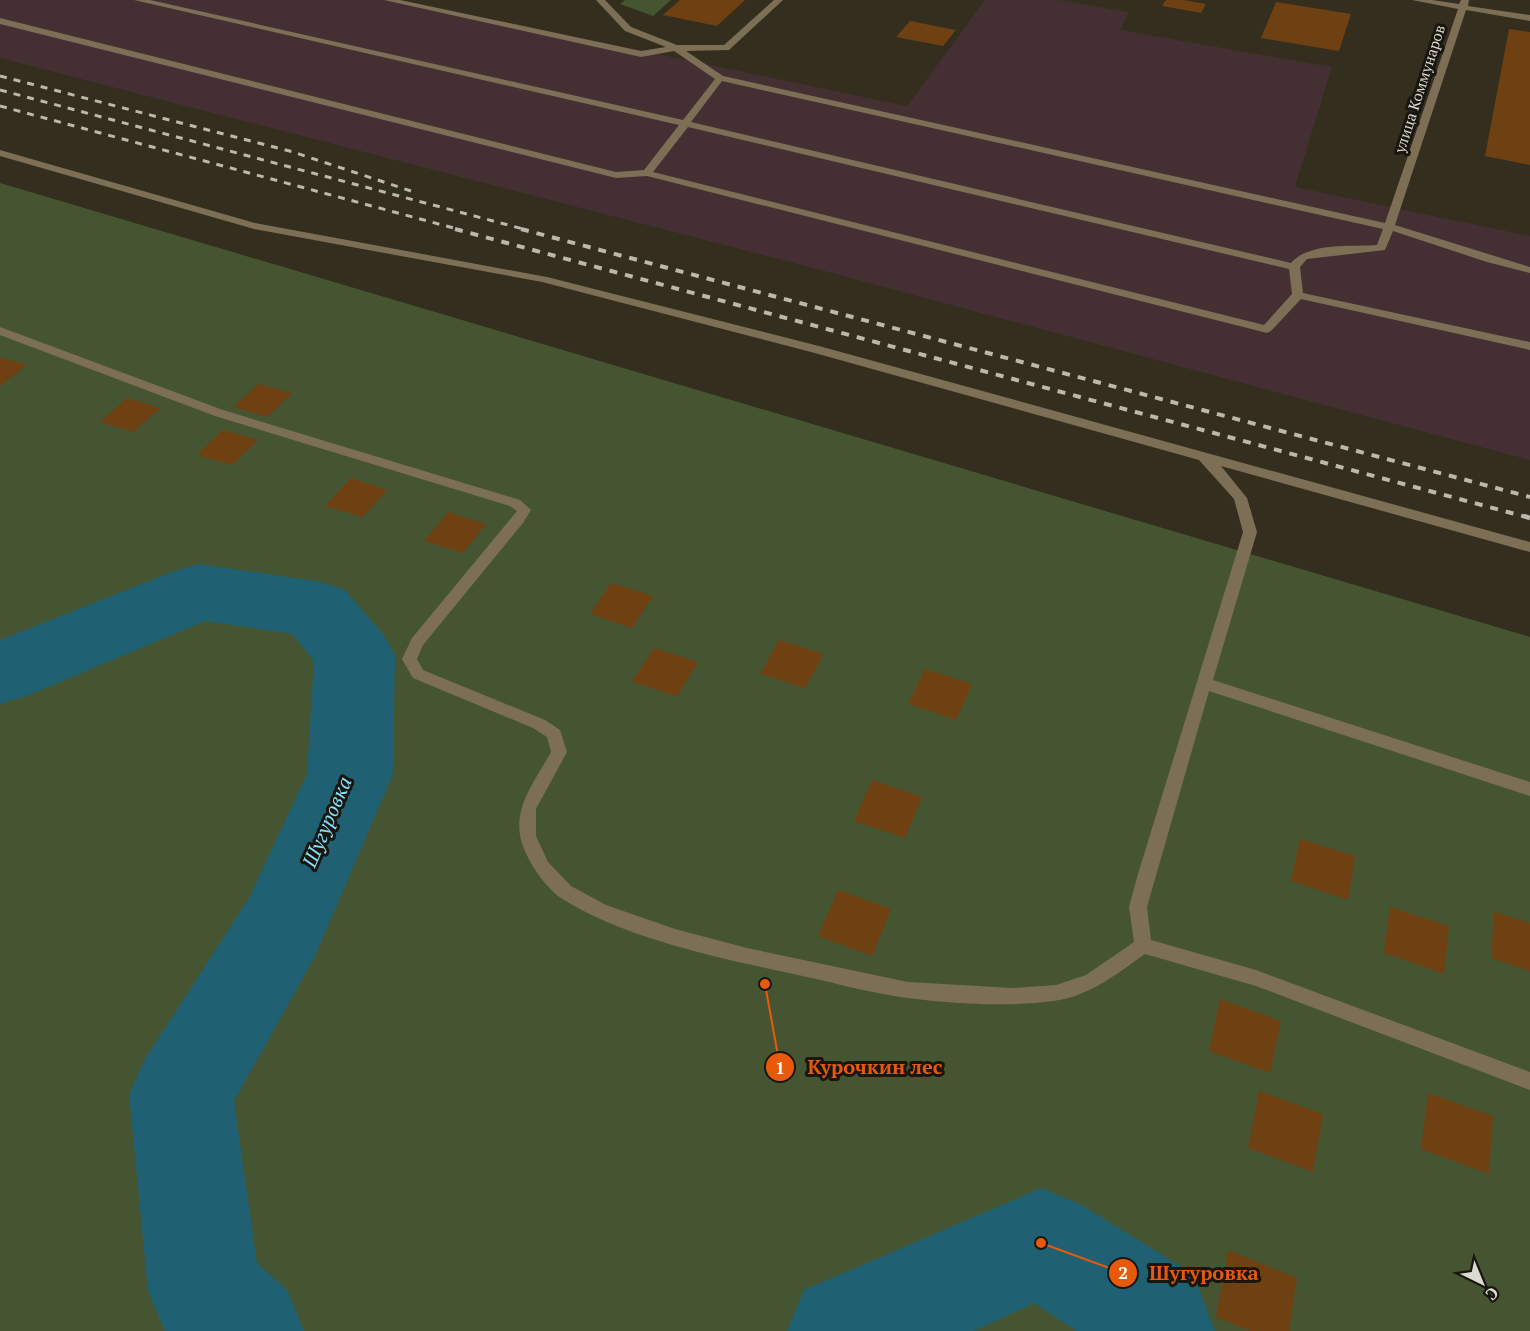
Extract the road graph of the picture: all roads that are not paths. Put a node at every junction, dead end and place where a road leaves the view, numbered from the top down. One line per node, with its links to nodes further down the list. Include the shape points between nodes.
1 (138, 0): 11 (street)
2 (388, 0): 9 (street, via 641,54)
3 (600, 0): 9 (street, via 628,29)
4 (779, 0): 9 (street, via 726,48)
5 (1416, 0): 6 (street)
6 (1464, 4): 7 (street); 14 (street, улица Коммунаров)
7 (1530, 18)
8 (0, 21): 13 (street, via 616,175)
9 (676, 48): 10 (street)
10 (720, 78): 11 (street); 14 (street)
11 (684, 123): 13 (street); 15 (street)
12 (0, 153): 20 (street, via 254,226 555,282)
13 (647, 173): 17 (street, via 1267,329)
14 (1390, 227): 15 (street, улица Коммунаров, via 1381,248 1312,254 1303,256); 16 (street)
15 (1294, 267): 17 (street)
16 (1530, 270)
17 (1298, 294): 19 (street)
18 (0, 331): 24 (street, via 219,413 515,503 524,510 417,642 410,659 418,674 539,724 554,734 559,752 528,809 528,836 542,867 565,891 600,910 675,937 747,956 908,990 1013,996 1056,993 1092,981)
19 (1530, 346)
20 (1203, 456): 21 (street); 22 (street, via 1233,485 1248,510 1250,532)
21 (1530, 547)
22 (1204, 683): 23 (street); 24 (street, via 1138,907)
23 (1530, 789)
24 (1143, 946): 25 (street, via 1256,978)
25 (1530, 1081)

